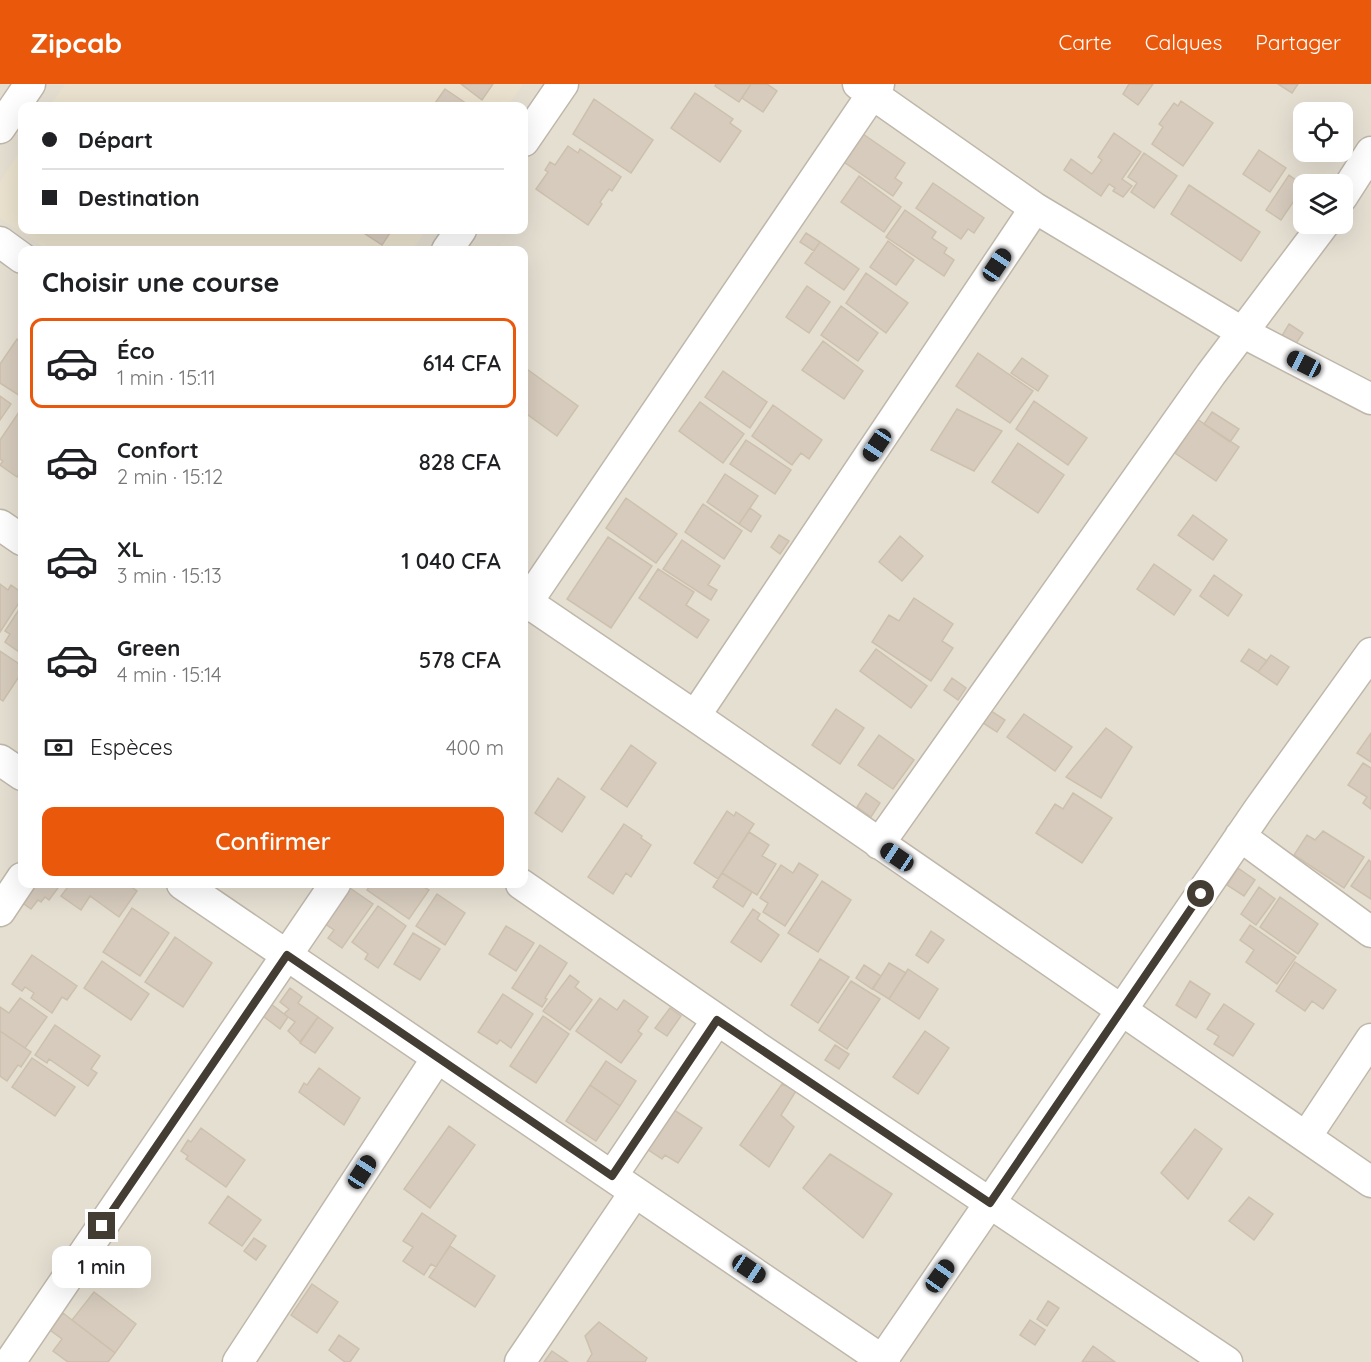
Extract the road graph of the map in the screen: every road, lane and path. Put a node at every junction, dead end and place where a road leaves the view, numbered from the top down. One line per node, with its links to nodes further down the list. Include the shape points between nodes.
1 (30, 84): 4 (street)
2 (563, 84): 5 (street)
3 (870, 87): 8 (street); 16 (street)
4 (0, 128)
5 (528, 135)
6 (1371, 152): 7 (street)
7 (1353, 180)
8 (1035, 208): 12 (street); 19 (street)
9 (1316, 234): 12 (street)
10 (0, 242): 11 (street)
11 (18, 255)
12 (1242, 332): 13 (street); 23 (street)
13 (1371, 399)
14 (0, 525): 15 (street)
15 (18, 537)
16 (528, 599)
17 (528, 605): 19 (street)
18 (1371, 653): 22 (street)
19 (695, 716): 23 (street)
20 (0, 760): 21 (street)
21 (18, 773)
22 (1240, 836): 29 (street); 31 (street)
23 (879, 844): 31 (street)
24 (18, 884): 28 (street)
25 (188, 888): 30 (street)
26 (332, 888): 30 (street)
27 (527, 888): 32 (street)
28 (0, 910)
29 (1371, 932)
30 (287, 955): 34 (street); 40 (street)
31 (1122, 1011): 35 (street); 38 (street)
32 (717, 1020): 37 (street); 38 (street)
33 (1371, 1040): 35 (street)
34 (437, 1058): 37 (street); 41 (street)
35 (1306, 1137): 36 (street)
36 (1371, 1182)
37 (623, 1184): 39 (street); 42 (street)
38 (990, 1203): 39 (street); 43 (street)
39 (883, 1361)
40 (10, 1362)
41 (238, 1362)
42 (520, 1362)
43 (1227, 1362)

